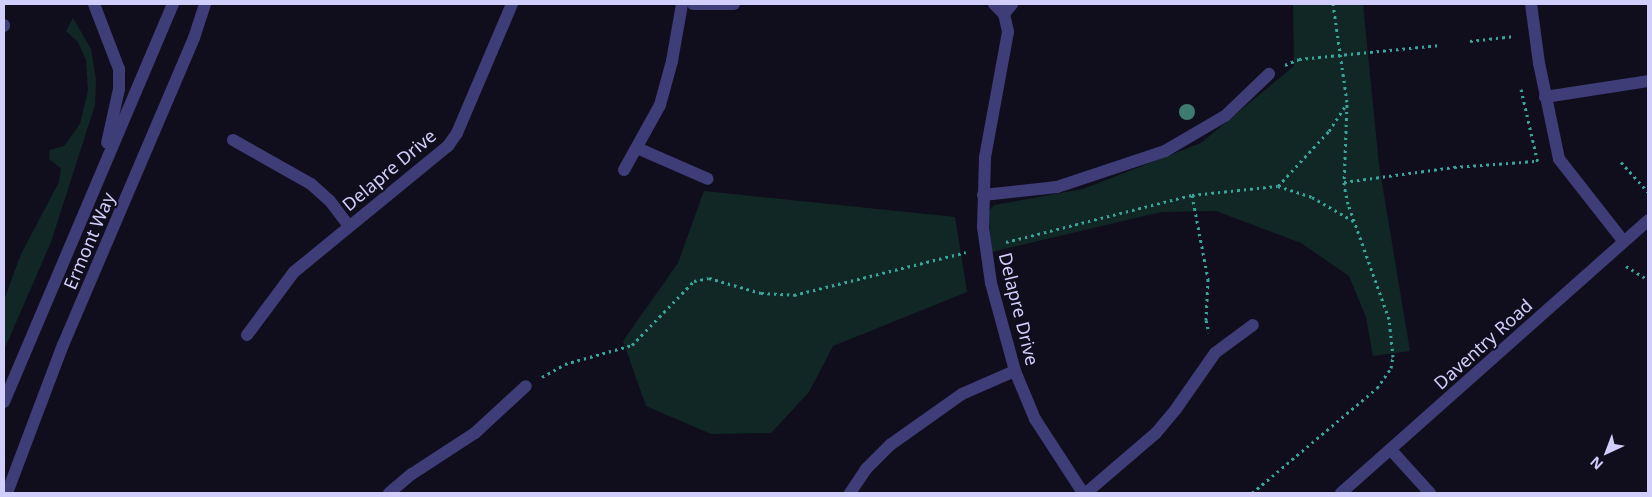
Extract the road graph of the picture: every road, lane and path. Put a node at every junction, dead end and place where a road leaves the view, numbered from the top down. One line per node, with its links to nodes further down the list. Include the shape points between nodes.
1 (94, 4): 26 (street, via 119,69 119,89)
2 (173, 4): 26 (street, Ermont Way)
3 (205, 4): 44 (street, Ermont Way, via 194,38 64,345)
4 (512, 4): 32 (street, Delapre Drive, via 457,133 448,146)
5 (682, 4): 19 (street, via 668,81 660,105)
6 (692, 4): 7 (street)
7 (734, 4)
8 (994, 4): 11 (street, Delapre Drive)
9 (1333, 4): 13 (path)
10 (1531, 4): 16 (street)
11 (1008, 9): 29 (street, Delapre Drive, via 1008,32 989,122)
12 (1440, 44): 13 (path)
13 (1342, 56): 14 (path, via 1299,59); 17 (path)
14 (1269, 74): 29 (street, via 1225,116 1165,151 1057,187)
15 (1648, 81): 16 (street)
16 (1545, 97): 33 (street, via 1554,144 1563,167)
17 (1347, 102): 24 (path); 25 (path, via 1329,131)
18 (233, 140): 32 (street, via 311,184 330,201)
19 (637, 148): 22 (street); 23 (street)
20 (1536, 162): 24 (path, via 1454,167)
21 (1621, 162): 27 (path)
22 (624, 170)
23 (708, 179)
24 (1344, 182): 31 (path)
25 (1278, 186): 28 (path); 31 (path, via 1312,197)
26 (95, 189): 42 (street, Ermont Way)
27 (1648, 192)
28 (1192, 194): 34 (path); 39 (path, via 1208,279 1206,320)
29 (983, 195): 34 (street, Delapre Drive)
30 (1648, 220): 33 (street, Daventry Road)
31 (1354, 222): 48 (path, via 1389,319 1394,344 1391,368 1377,388)
32 (349, 226): 38 (street, Delapre Drive, via 282,285)
33 (1624, 242): 35 (street, Daventry Road)
34 (985, 247): 40 (street, Delapre Drive, via 991,283); 41 (path, via 794,295 761,293 709,278 694,281 632,344 565,364)
35 (1609, 255): 36 (path); 43 (street, Daventry Road)
36 (1648, 280)
37 (1254, 324): 39 (street)
38 (247, 335)
39 (1215, 353): 47 (street, via 1156,432)
40 (1015, 371): 46 (street, via 962,394 913,428 877,456); 47 (street, Delapre Drive, via 1049,444)
41 (526, 386): 45 (street, via 475,433)
42 (4, 402)
43 (1391, 450): 49 (street, Daventry Road); 50 (street)
44 (7, 493)
45 (389, 493)
46 (850, 493)
47 (1085, 493)
48 (1252, 493)
49 (1341, 493)
50 (1430, 493)

